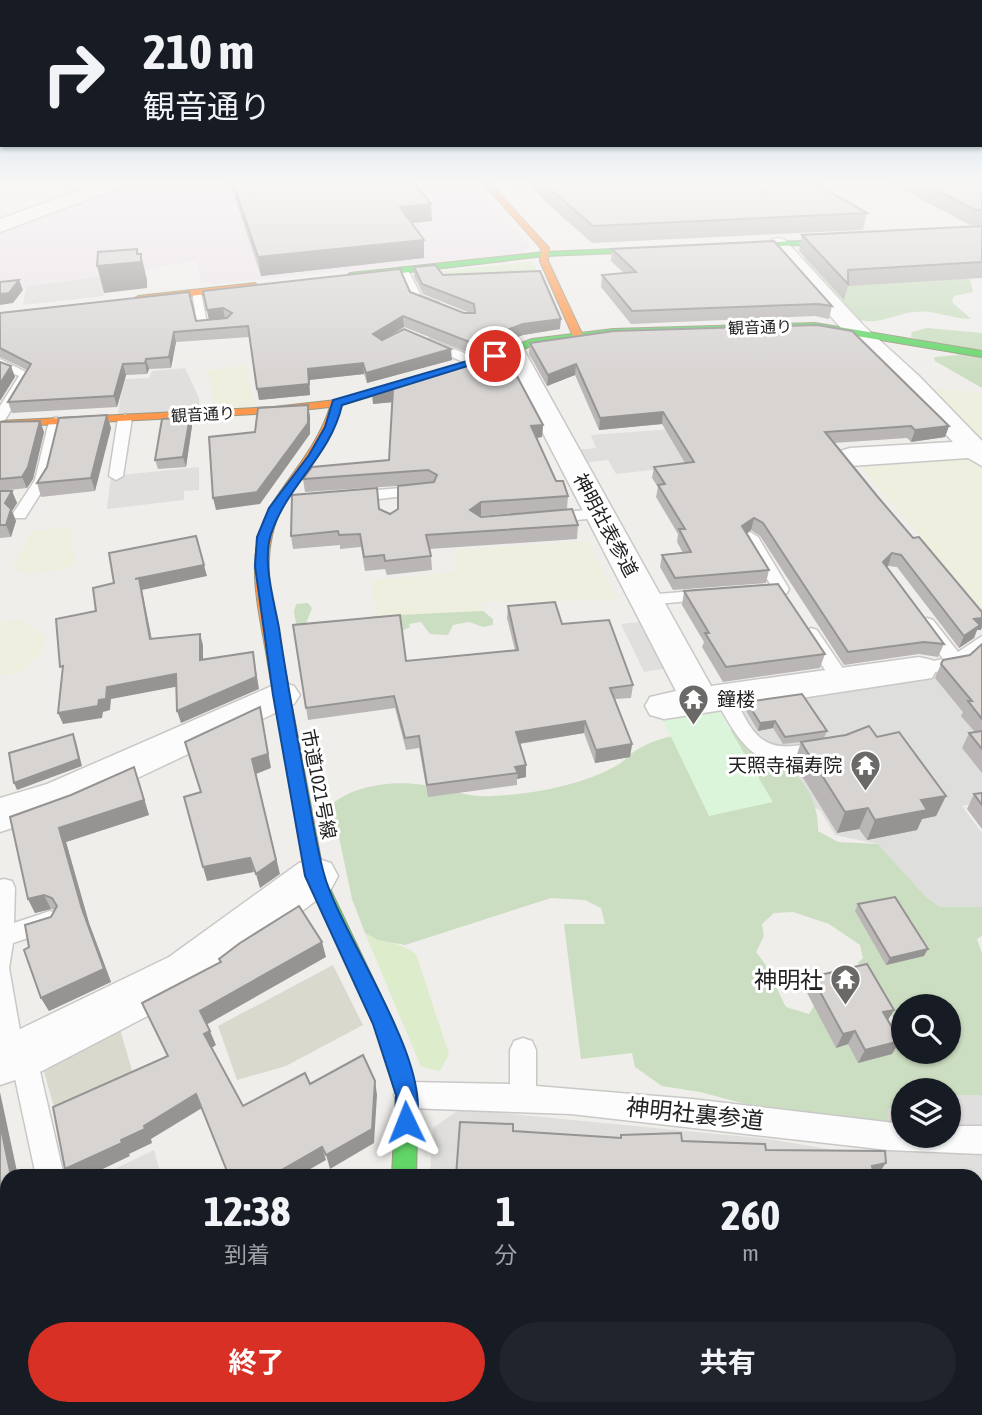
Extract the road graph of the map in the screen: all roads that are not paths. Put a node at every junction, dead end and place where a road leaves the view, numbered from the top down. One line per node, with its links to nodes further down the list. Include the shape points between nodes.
1 (543, 246): 6 (street)
2 (733, 246): 4 (street)
3 (780, 246): 14 (street)
4 (711, 247)
5 (684, 248): 6 (street)
6 (545, 254): 7 (street); 15 (street, via 544,261)
7 (402, 270): 8 (street); 12 (lane, via 416,298)
8 (334, 278)
9 (278, 284): 10 (street)
10 (196, 293): 11 (street); 13 (lane, via 202,327)
11 (117, 301)
12 (448, 310)
13 (225, 324)
14 (856, 331): 15 (street, 観音通り, via 799,325); 18 (street, 観音通り); 26 (street)
15 (578, 336): 17 (street, 観音通り, via 532,342)
16 (417, 338): 20 (lane)
17 (512, 350): 20 (street, 観音通り); 35 (street, 神明社表参道)
18 (982, 354)
19 (0, 363): 22 (lane, via 26,375)
20 (477, 363): 21 (street, 観音通り)
21 (337, 403): 23 (street, 観音通り); 34 (street, 市道1021号線, via 331,427 315,456)
22 (0, 417)
23 (125, 418): 24 (street, 観音通り); 28 (lane)
24 (56, 421): 25 (street, 観音通り); 31 (lane, via 41,480)
25 (0, 424)
26 (980, 451): 27 (street)
27 (850, 457)
28 (116, 476)
29 (429, 489): 32 (lane, via 388,501)
30 (11, 495): 31 (lane)
31 (32, 495): 36 (lane)
32 (334, 498)
33 (306, 500): 34 (lane)
34 (279, 502): 48 (street, 市道1021号線, via 263,537 262,566)
35 (600, 514): 37 (lane); 41 (street, 神明社表参道)
36 (20, 515)
37 (534, 519)
38 (750, 537): 39 (lane)
39 (779, 593)
40 (727, 594): 41 (lane)
41 (645, 600): 49 (street, 神明社表参道)
42 (919, 613): 45 (lane)
43 (804, 624): 47 (lane)
44 (982, 642): 45 (lane)
45 (957, 663): 46 (lane)
46 (919, 669): 47 (street)
47 (841, 680): 49 (street)
48 (281, 695): 51 (street, via 61,796); 52 (street, 市道1021号線)
49 (696, 701): 50 (lane, via 766,754 778,757)
50 (838, 746)
51 (0, 815)
52 (315, 876): 58 (street, via 186,972); 59 (street, 市道1021号線, via 384,1023)
53 (4, 888): 55 (lane)
54 (50, 921): 55 (lane)
55 (1, 949)
56 (0, 976): 58 (lane)
57 (523, 1050): 60 (lane)
58 (11, 1057): 62 (lane)
59 (407, 1095): 60 (lane, 神明社裏参道); 63 (street, 市道1021号線)
60 (523, 1098): 61 (lane, 神明社裏参道, via 733,1117 860,1135 942,1142)
61 (982, 1140)
62 (48, 1169)
63 (404, 1169)

